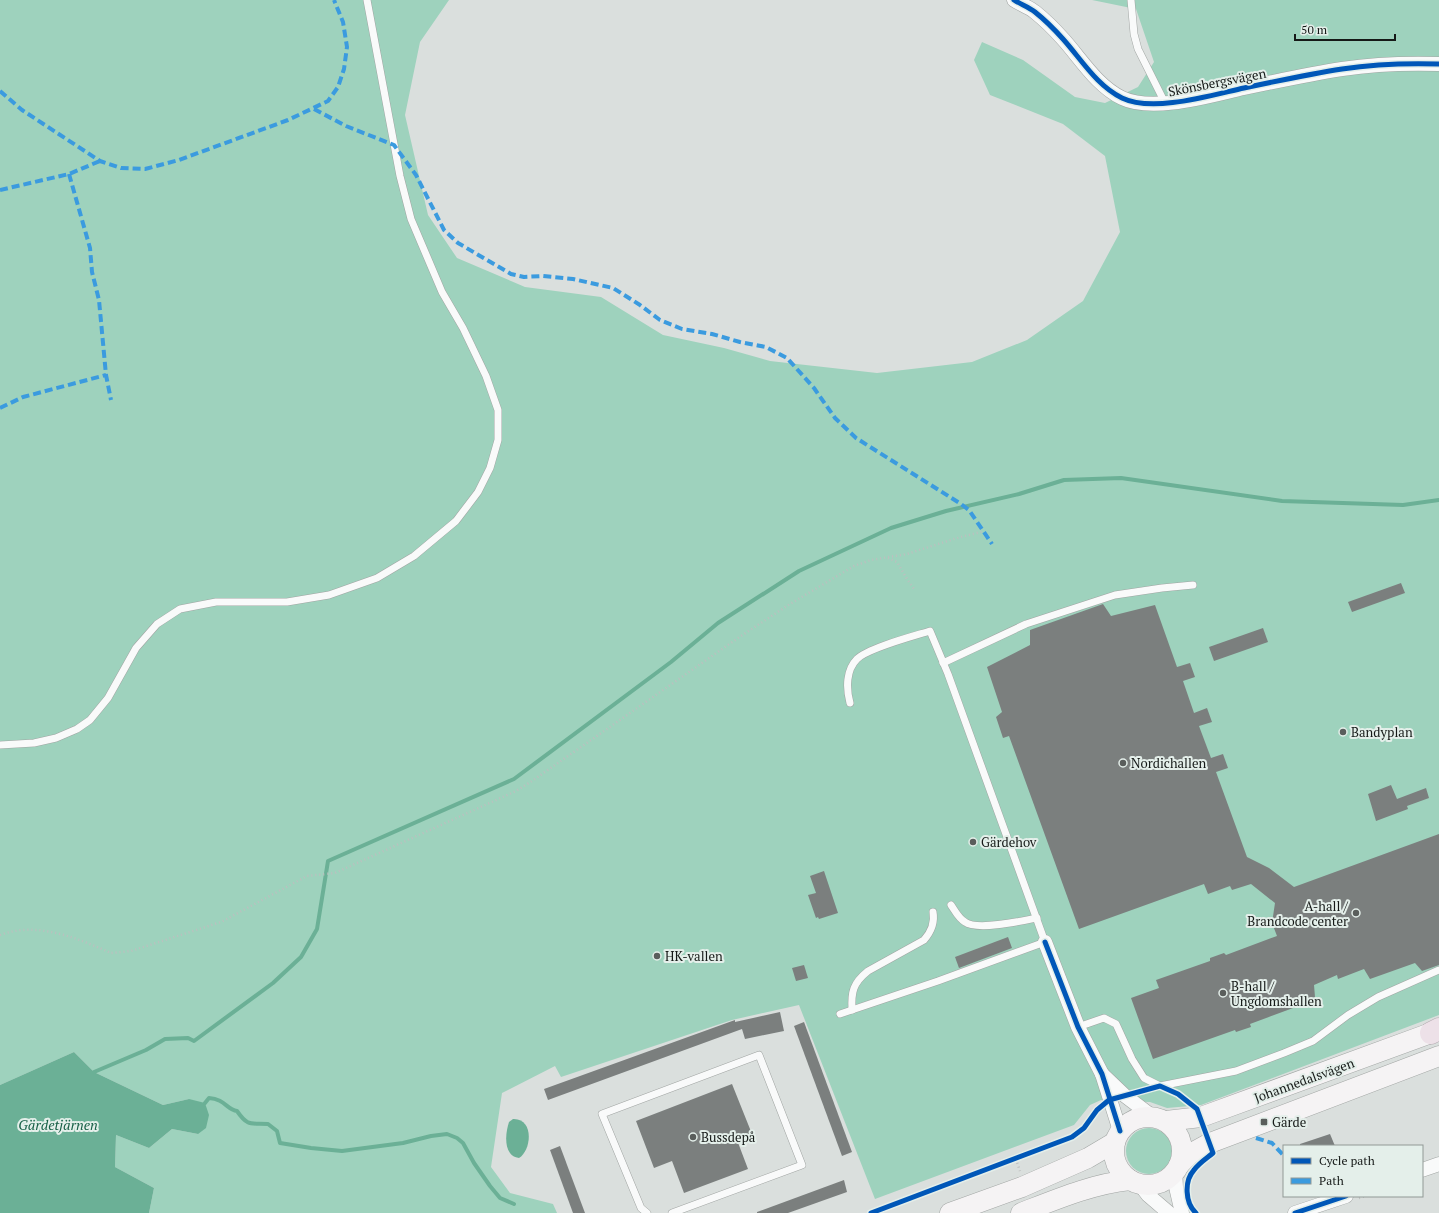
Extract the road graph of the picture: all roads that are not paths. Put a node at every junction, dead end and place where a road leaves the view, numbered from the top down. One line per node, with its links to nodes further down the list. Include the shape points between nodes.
1 (367, 0): 9 (lane, via 400,176 411,219 442,292 486,376 498,410 498,440 490,468 478,492 456,521 414,556 377,578 329,595 287,602 216,602 180,609 157,624 136,648 108,698 90,720 56,738 34,743)
2 (1014, 0): 5 (street, Skönsbergsvägen, via 1034,11 1063,38 1109,91 1124,99 1142,103)
3 (1131, 0): 5 (lane, via 1138,49)
4 (1439, 64): 5 (street, Skönsbergsvägen, via 1384,64 1342,69)
5 (1165, 103)
6 (1193, 585): 7 (lane, via 1115,594 1026,624)
7 (943, 663): 8 (lane, via 930,631 876,649 858,658 850,670 847,682); 12 (lane)
8 (850, 703)
9 (0, 745)
10 (951, 905): 12 (lane, via 965,923 973,925 1011,923)
11 (933, 912): 15 (lane, via 931,929 924,940 861,976 852,995)
12 (1037, 918): 13 (lane)
13 (1045, 942): 15 (lane); 17 (street)
14 (1439, 970): 17 (lane, via 1378,997 1313,1041 1236,1071 1160,1086 1144,1078 1116,1024 1104,1018)
15 (852, 1010): 16 (lane)
16 (840, 1014)
17 (1078, 1026): 20 (street)
18 (1436, 1030): 21 (main road, Johannedalsvägen, via 1201,1117)
19 (1439, 1056): 24 (main road, Johannedalsvägen, via 1210,1143 1190,1154)
20 (1102, 1074): 21 (street, via 1124,1095); 22 (street)
21 (1159, 1119): 22 (main road, via 1134,1120 1128,1123); 24 (main road, via 1177,1132 1180,1138 1182,1153)
22 (1117, 1137): 26 (main road, via 1114,1152 1117,1165 1125,1176); 30 (main road, via 1088,1158 1029,1184)
23 (1439, 1164): 25 (street)
24 (1177, 1168): 26 (main road, via 1159,1183 1150,1185); 33 (street, via 1176,1187)
25 (1423, 1170)
26 (1134, 1182): 31 (main road, via 1113,1182 1088,1188); 32 (street)
27 (1343, 1197): 34 (street)
28 (642, 1211): 29 (lane, via 602,1114 759,1055 802,1165)
29 (672, 1213)
30 (950, 1213)
31 (1021, 1213)
32 (1169, 1213)
33 (1182, 1213)
34 (1295, 1213)

